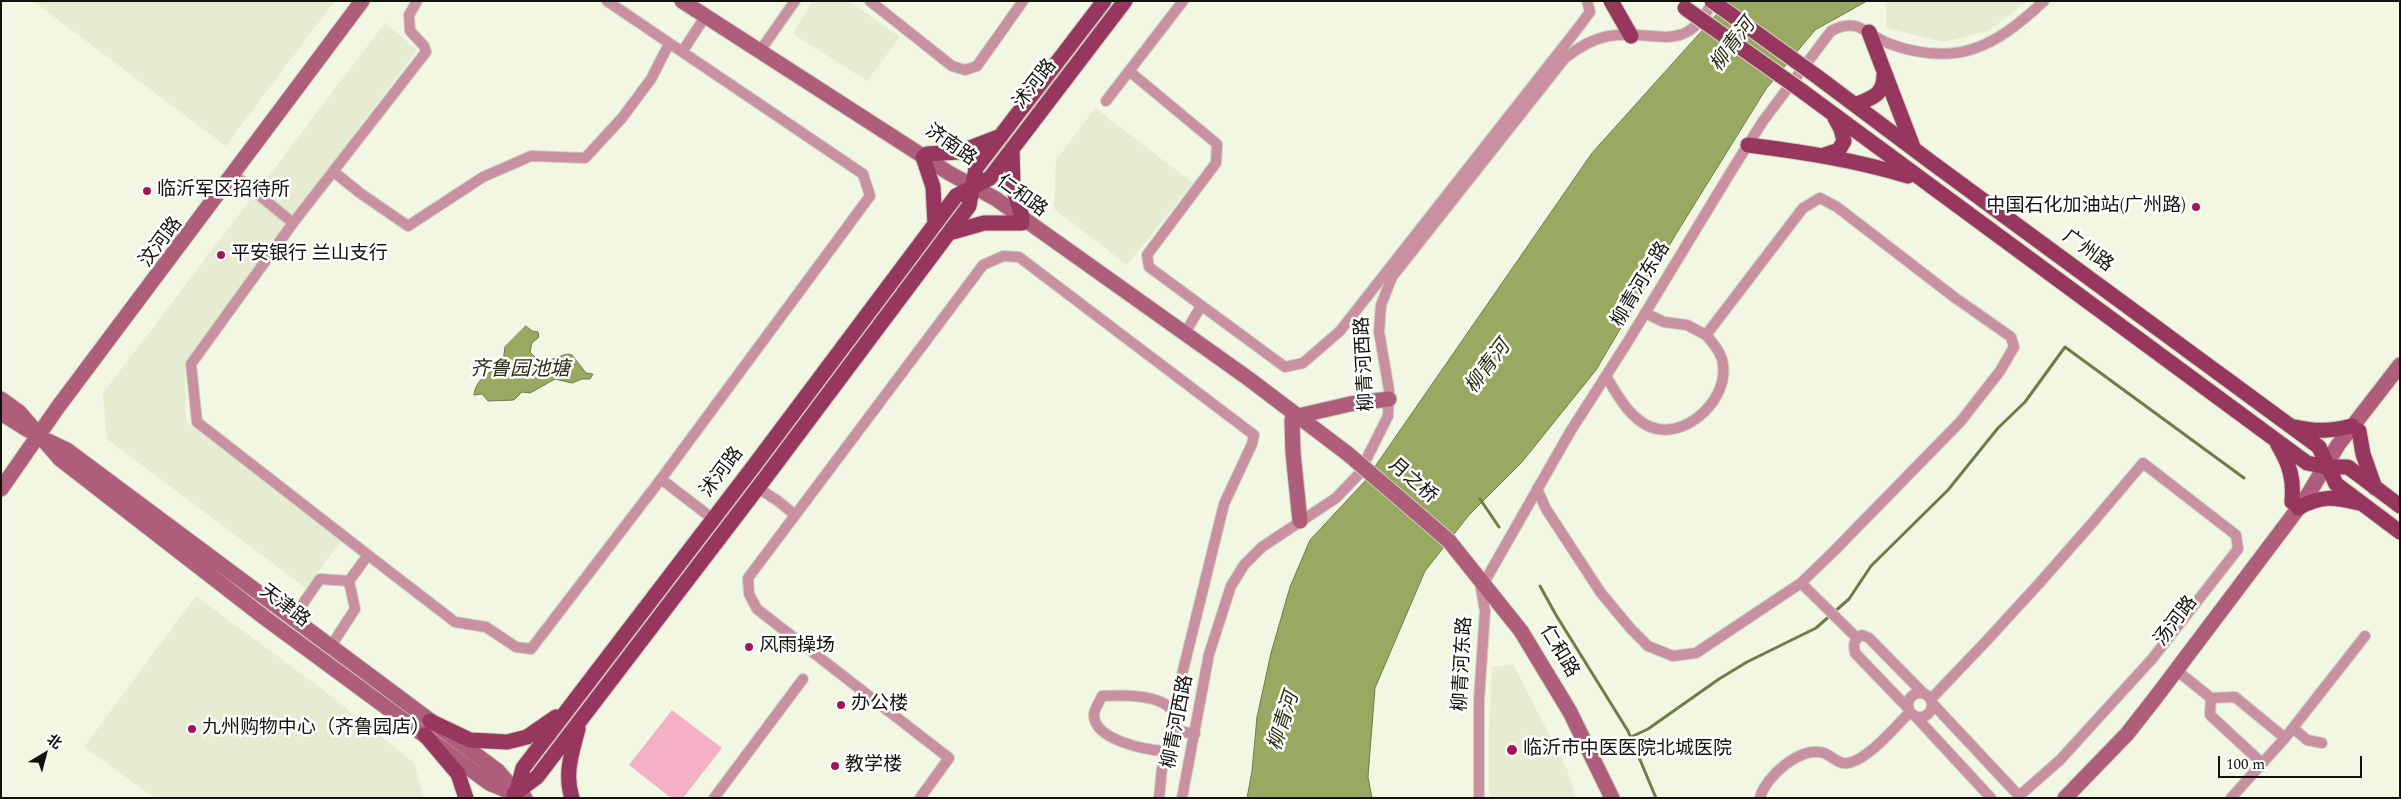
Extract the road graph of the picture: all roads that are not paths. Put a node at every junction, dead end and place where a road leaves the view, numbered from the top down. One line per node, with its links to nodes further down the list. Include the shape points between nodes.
1 (362, 1): 56 (street, 汶河路)
2 (370, 1): 36 (street, 汶河路)
3 (417, 1): 35 (street, via 409,15 410,31 426,52)
4 (606, 1): 21 (street)
5 (682, 1): 18 (street, 济南路)
6 (690, 1): 22 (street, 济南路)
7 (795, 1): 22 (street)
8 (870, 1): 9 (street, via 952,66 965,70 977,66)
9 (1023, 1)
10 (1104, 1): 29 (main road, 沭河路)
11 (1125, 1): 31 (main road, 沭河路)
12 (1182, 1): 24 (street)
13 (1587, 1): 43 (street, via 1590,12 1340,331 1303,363 1285,367)
14 (1611, 1): 20 (main road)
15 (1713, 1): 20 (street, 柳青河西路, via 1706,16 1691,32 1659,38); 27 (main road, 广州路, bridge)
16 (2044, 1): 19 (street, 柳青河东路, via 2019,25 1987,45 1955,55 1889,43)
17 (1681, 5): 28 (main road, bridge)
18 (705, 17): 23 (street); 33 (street, 济南路)
19 (1869, 32): 25 (main road); 30 (street, 柳青河东路, via 1854,24 1831,31)
20 (1631, 36): 50 (street, 柳青河西路, via 1612,35 1594,39 1565,58 1392,277 1380,305 1379,332)
21 (669, 44): 23 (street); 35 (street, via 645,87 585,158 531,156 483,177 408,226)
22 (762, 48): 33 (street, 济南路)
23 (682, 52): 60 (street, via 863,174 870,196)
24 (1129, 71): 26 (street); 43 (street, via 1217,144 1216,163 1147,255 1149,267)
25 (1884, 74): 27 (main road, via 1884,86 1876,96); 32 (main road)
26 (1106, 102)
27 (1855, 105): 32 (main road, 广州路)
28 (1833, 114): 34 (main road, via 1844,141 1839,150); 37 (main road)
29 (1001, 136): 33 (main road, via 959,152); 38 (main road, 沭河路, via 976,168)
30 (1748, 145): 34 (main road); 44 (street, 柳青河东路)
31 (1012, 149): 38 (main road, 沭河路, via 990,178); 39 (main road, via 1013,187)
32 (1914, 150): 54 (main road, 广州路)
33 (925, 155): 38 (street, 济南路); 41 (main road, via 933,187)
34 (1824, 155): 37 (main road)
35 (334, 172): 40 (street)
36 (237, 177): 40 (street); 56 (street, 汶河路, via 64,410)
37 (1918, 179): 57 (main road)
38 (973, 187): 39 (street, 仁和路, via 996,199); 41 (main road, 沭河路, via 956,196); 42 (main road, 沭河路, via 969,206)
39 (1022, 220): 42 (main road, via 984,223); 45 (street, 仁和路); 53 (street, 仁和路)
40 (293, 223): 74 (street, via 191,364 197,422)
41 (935, 224): 70 (main road, 沭河路)
42 (949, 233): 62 (main road, 沭河路)
43 (1201, 306): 45 (street)
44 (1645, 312): 46 (street, via 1664,322 1687,325); 48 (street, 柳青河东路)
45 (1184, 333): 53 (street, 仁和路)
46 (1706, 335): 48 (street, via 1724,365 1721,386 1705,413 1688,423 1657,430 1628,412); 76 (street, via 1803,208 1820,198 1837,207 1954,297 2011,336 2014,347 2000,371 1961,421)
47 (2400, 366): 55 (street, 汤河路)
48 (1606, 376): 65 (street, 柳青河东路)
49 (2400, 379): 55 (street, 汤河路)
50 (1388, 398): 53 (street); 71 (street, 柳青河西路, via 1388,416 1359,474 1336,498)
51 (1, 399): 56 (street, 天津路, via 18,412)
52 (1, 412): 56 (street, 天津路)
53 (1295, 418): 58 (street, 仁和路); 71 (street)
54 (2289, 425): 55 (main road, via 2326,432); 59 (main road, 广州路, via 2319,447)
55 (2356, 428): 59 (street, 汤河路, via 2345,449); 63 (main road)
56 (39, 436): 61 (street, 汶河路, via 16,457); 64 (street, 汶河路); 78 (street, 天津路, via 67,450); 90 (street, 天津路, via 60,459 211,577)
57 (2274, 439): 59 (main road, via 2307,463); 67 (main road, via 2294,480)
58 (1346, 458): 73 (street, 月之桥)
59 (2326, 467): 63 (main road, via 2348,467); 66 (main road, 广州路, via 2336,484); 67 (street, 汤河路, via 2307,481)
60 (661, 479): 70 (street); 74 (street, via 531,649 516,647 486,627 455,622)
61 (1, 480)
62 (758, 488): 69 (street); 89 (main road, 沭河路)
63 (2375, 488): 68 (main road)
64 (1, 489)
65 (1538, 489): 76 (street, via 1546,509 1601,593 1648,646 1672,656 1696,654); 77 (street, 柳青河东路)
66 (2363, 504): 67 (main road, via 2328,497); 72 (main road, 广州路)
67 (2295, 505): 82 (street, 汤河路); 111 (street, 汤河路, via 2120,729)
68 (2400, 506)
69 (795, 515): 87 (street, via 983,265 1003,256 1020,257 1254,435 1224,504); 103 (street, via 748,578 749,594 757,609 949,758)
70 (713, 520): 86 (main road, 沭河路)
71 (1300, 521): 93 (street, 柳青河西路, via 1262,548 1244,566 1231,586 1209,654)
72 (2400, 532)
73 (1448, 544): 77 (street, 仁和路)
74 (368, 555): 75 (street)
75 (349, 581): 78 (street, via 320,579); 81 (street, via 355,609)
76 (1801, 583): 80 (street)
77 (1483, 586): 106 (street, 柳青河东路); 107 (street, 仁和路, via 1566,714); 108 (street, 仁和路, via 1521,631 1550,676)
78 (296, 620): 81 (street, 天津路)
79 (2365, 636): 91 (street)
80 (1856, 638): 85 (street, via 1862,635 1869,638); 88 (street, via 1853,645 1855,653)
81 (331, 646): 90 (street, 天津路)
82 (2176, 670): 84 (street); 112 (street, 汤河路, via 2127,734)
83 (803, 679): 102 (street)
84 (2211, 698): 94 (street, via 2235,697); 97 (street, via 2210,715)
85 (1929, 699): 88 (street, via 1928,715); 88 (street, via 1914,694 1908,702); 99 (street); 99 (street, via 2056,567 2143,463 2236,535 2238,548 2234,555 2152,659 2060,760)
86 (568, 709): 90 (main road, via 527,737 507,742 470,740); 98 (main road, 沭河路, via 524,768)
87 (1173, 711): 92 (street, via 1177,721); 96 (street, via 1160,701 1132,694 1102,696 1094,712 1096,725 1108,735 1144,750)
88 (1911, 712): 109 (street, via 1863,757 1848,764 1823,753 1807,752 1790,761 1764,786); 110 (street)
89 (580, 720): 98 (main road, 沭河路, via 537,777); 101 (main road, via 568,766)
90 (427, 728): 98 (street, 天津路, via 498,771); 100 (main road, via 458,774)
91 (2292, 728): 94 (street); 95 (street, via 2307,740)
92 (1174, 730): 93 (street); 96 (street)
93 (1195, 734): 105 (street, 柳青河西路)
94 (2284, 738): 97 (street)
95 (2322, 744)
96 (1165, 751): 104 (street)
97 (2262, 763): 113 (street)
98 (517, 797)
99 (2020, 797)
100 (466, 798)
101 (572, 798)
102 (714, 798)
103 (920, 798)
104 (1159, 798)
105 (1182, 798)
106 (1479, 798)
107 (1606, 798)
108 (1612, 798)
109 (1760, 798)
110 (1991, 798)
111 (2052, 798)
112 (2064, 798)
113 (2231, 798)

